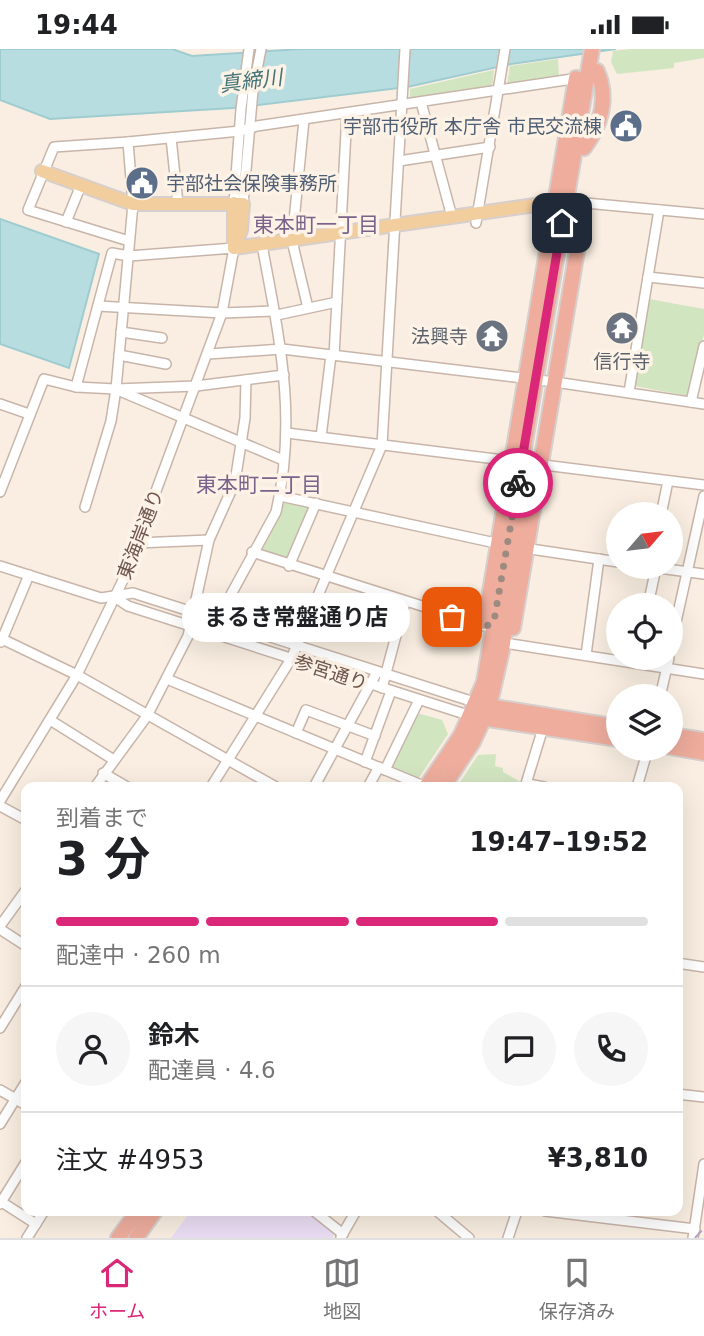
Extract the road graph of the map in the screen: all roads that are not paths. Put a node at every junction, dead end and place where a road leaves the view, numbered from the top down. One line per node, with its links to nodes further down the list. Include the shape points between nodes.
1 (261, 49): 12 (street)
2 (405, 49): 9 (street)
3 (505, 49): 7 (street)
4 (249, 50): 13 (street)
5 (596, 51): 6 (highway)
6 (587, 76): 7 (street); 21 (highway); 21 (highway, via 584,148)
7 (499, 90): 8 (street); 16 (street)
8 (421, 102): 9 (street); 17 (street)
9 (402, 105): 10 (street); 18 (street)
10 (348, 113): 11 (street); 31 (street)
11 (304, 120): 12 (street); 33 (street)
12 (251, 129): 13 (street); 24 (street)
13 (240, 131): 14 (street); 24 (street)
14 (171, 138): 15 (street); 23 (street)
15 (128, 142): 19 (street, via 54,147); 22 (street)
16 (490, 147): 17 (street); 28 (street)
17 (436, 155): 18 (street); 27 (street)
18 (399, 161): 30 (street)
19 (42, 171): 20 (main road); 29 (street, via 28,210)
20 (80, 185): 22 (main road); 29 (street)
21 (565, 202): 25 (street); 28 (main road); 56 (highway); 56 (highway)
22 (133, 204): 23 (main road); 32 (street)
23 (178, 204): 24 (main road)
24 (239, 204): 35 (main road)
25 (659, 210): 26 (street); 37 (street)
26 (704, 214)
27 (452, 217): 28 (main road); 30 (main road)
28 (477, 218)
29 (66, 222): 32 (street)
30 (396, 225): 31 (main road); 52 (street)
31 (342, 234): 33 (main road); 39 (street)
32 (129, 241): 36 (street)
33 (292, 241): 34 (main road); 41 (street)
34 (262, 245): 35 (main road); 44 (street)
35 (234, 248): 36 (street); 43 (street, 東海岸通り)
36 (129, 255): 40 (street, via 112,253); 42 (street)
37 (648, 277): 38 (street); 60 (street)
38 (704, 283)
39 (337, 302): 41 (street); 51 (street)
40 (98, 306): 42 (street); 58 (street)
41 (308, 308): 44 (street)
42 (123, 310): 43 (street); 45 (street)
43 (222, 313): 44 (street); 49 (street, 東海岸通り)
44 (275, 313): 48 (street)
45 (121, 333): 46 (street); 50 (street)
46 (162, 338)
47 (704, 346): 61 (street)
48 (282, 349): 49 (street); 51 (street); 54 (street)
49 (208, 354): 57 (street, 東海岸通り)
50 (119, 355): 53 (street); 59 (street)
51 (332, 355): 52 (street); 67 (street)
52 (388, 362): 56 (street); 69 (street)
53 (166, 364)
54 (284, 375): 55 (street); 66 (street)
55 (246, 380): 57 (street); 68 (street)
56 (540, 380): 60 (street); 71 (highway); 71 (highway)
57 (196, 386): 59 (street); 65 (street, 東海岸通り)
58 (76, 387): 59 (street); 64 (street, via 44,379)
59 (116, 390): 65 (street); 79 (street)
60 (629, 392): 61 (street)
61 (691, 402): 63 (street)
62 (0, 404): 64 (street)
63 (704, 404)
64 (29, 414): 74 (street)
65 (184, 419): 68 (street); 82 (street, 東海岸通り)
66 (287, 433): 67 (street); 70 (street)
67 (321, 437): 69 (street)
68 (241, 443): 70 (street); 81 (street, via 235,482)
69 (382, 445): 71 (street); 80 (street)
70 (283, 460): 75 (street)
71 (526, 463): 72 (street); 83 (highway); 83 (highway)
72 (668, 481): 73 (street); 77 (street)
73 (704, 485)
74 (0, 492)
75 (280, 496): 78 (street); 84 (street, via 276,512)
76 (704, 496): 90 (street)
77 (663, 502)
78 (316, 503): 80 (street); 88 (street)
79 (85, 507)
80 (355, 512): 83 (street); 93 (street)
81 (209, 540): 82 (street); 97 (street)
82 (137, 543): 95 (street, 東海岸通り)
83 (512, 546): 85 (street); 101 (highway); 101 (highway)
84 (252, 552): 88 (street); 98 (street)
85 (599, 559): 86 (street); 104 (street)
86 (606, 560)
87 (0, 566): 92 (street)
88 (289, 566): 93 (street)
89 (683, 572): 90 (street)
90 (686, 572): 91 (street); 94 (street)
91 (704, 574)
92 (29, 575): 95 (street, via 101,598); 102 (street)
93 (327, 577): 96 (street); 103 (street)
94 (682, 593)
95 (116, 598): 97 (street, 参宮通り, via 133,593); 99 (street, 参宮通り); 110 (street, 東海岸通り)
96 (405, 602): 101 (street); 108 (street)
97 (193, 614): 98 (street, 参宮通り); 99 (street)
98 (214, 621): 100 (street); 103 (street, 参宮通り)
99 (190, 626): 100 (street, 参宮通り); 111 (street)
100 (210, 633): 106 (street, 参宮通り)
101 (498, 636): 104 (street); 115 (highway)
102 (1, 640): 110 (street)
103 (297, 647): 106 (street); 108 (street, 参宮通り)
104 (586, 655): 105 (street)
105 (606, 657)
106 (292, 659): 112 (street, 参宮通り); 117 (street)
107 (683, 668): 109 (street)
108 (382, 674): 112 (street); 113 (street); 115 (street, 参宮通り)
109 (704, 674)
110 (77, 675): 116 (street); 118 (street, 東海岸通り)
111 (167, 679): 116 (street); 117 (street)
112 (370, 685): 113 (street, 参宮通り); 119 (street)
113 (387, 690): 114 (street, 参宮通り); 123 (street)
114 (419, 700): 115 (street, 参宮通り); 134 (street)
115 (480, 711): 120 (highway); 121 (highway); 143 (highway); 144 (highway)
116 (147, 716): 130 (street); 131 (street)
117 (255, 716): 122 (street); 131 (street)
118 (50, 720): 130 (street); 147 (street, 東海岸通り)
119 (349, 725): 122 (street, via 306,711); 123 (street); 127 (street)
120 (606, 726)
121 (544, 728): 124 (highway); 145 (street)
122 (296, 733): 127 (street)
123 (375, 736): 133 (street)
124 (606, 737)
125 (683, 737): 126 (highway)
126 (704, 740)
127 (335, 749): 133 (street); 140 (street)
128 (683, 749): 129 (highway)
129 (704, 753)
130 (114, 760): 135 (street)
131 (227, 761): 138 (street); 139 (street)
132 (645, 761): 146 (street)
133 (365, 762): 134 (street)
134 (382, 769): 141 (street); 142 (street)
135 (103, 773): 136 (street); 137 (street)
136 (97, 782)
137 (118, 782)
138 (214, 782)
139 (257, 782)
140 (317, 782)
141 (372, 782)
142 (414, 782)
143 (430, 782)
144 (445, 782)
145 (528, 782)
146 (639, 782)
147 (0, 804): 148 (street)
148 (21, 817)
149 (21, 897): 150 (street)
150 (0, 928): 151 (street)
151 (21, 943)
152 (683, 964): 153 (street)
153 (704, 967)
154 (21, 994): 155 (street)
155 (0, 1028)
156 (0, 1090): 160 (street)
157 (21, 1090): 160 (street)
158 (683, 1095): 159 (street)
159 (704, 1097)
160 (16, 1099): 161 (street); 162 (street)
161 (21, 1102)
162 (0, 1124)
163 (704, 1164): 177 (street)
164 (21, 1170): 165 (street)
165 (0, 1202): 166 (street)
166 (21, 1215)
167 (23, 1216): 176 (street)
168 (41, 1216): 176 (street)
169 (134, 1216): 180 (highway)
170 (151, 1216): 181 (highway)
171 (319, 1216): 178 (street)
172 (353, 1216): 178 (street)
173 (443, 1216): 182 (street)
174 (515, 1216): 183 (street)
175 (577, 1216): 177 (street)
176 (36, 1224): 179 (street)
177 (694, 1234): 184 (street)
178 (341, 1236)
179 (27, 1238)
180 (118, 1238)
181 (135, 1238)
182 (469, 1238)
183 (508, 1238)
184 (687, 1238)

